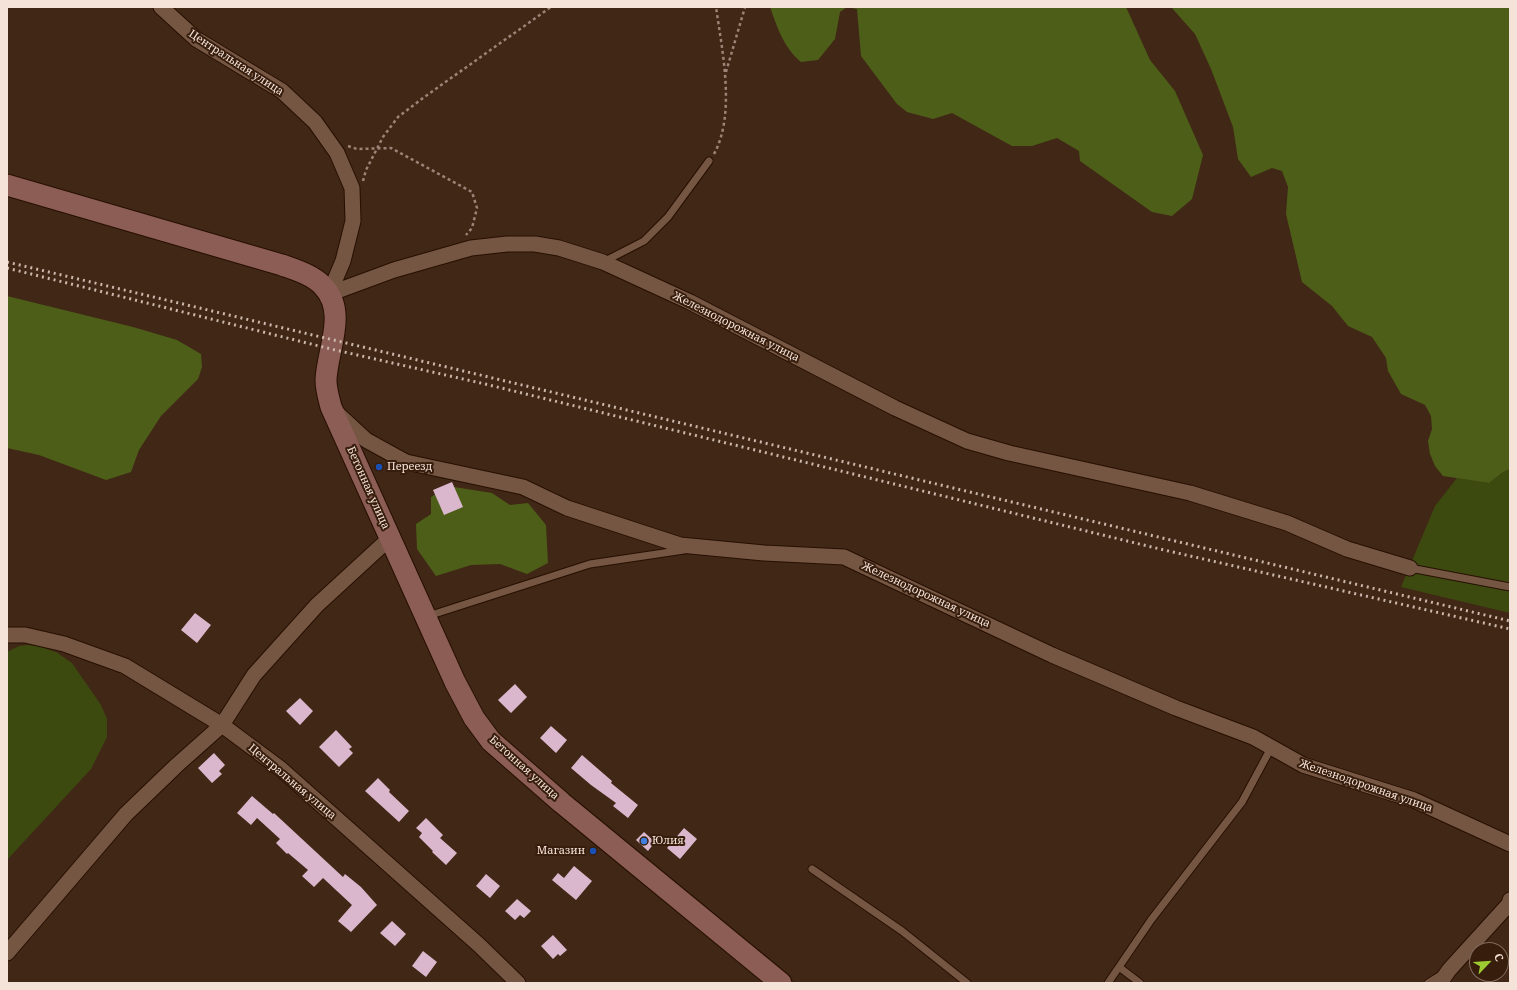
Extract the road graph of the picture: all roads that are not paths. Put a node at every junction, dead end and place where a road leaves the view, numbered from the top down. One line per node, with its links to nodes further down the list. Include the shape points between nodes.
1 (161, 7): 5 (street, Центральная улица, via 196,39 282,91 315,122 337,152 352,188 353,221 343,261)
2 (710, 161): 4 (lane, via 668,217 644,241)
3 (7, 186): 5 (main road, via 282,265 314,279)
4 (603, 262): 5 (street, Железнодорожная улица, via 558,248 535,244 471,248 408,266); 9 (street, Железнодорожная улица, via 690,302 895,408 967,441 1008,453 1190,493 1287,523 1347,549)
5 (329, 294): 6 (main road, via 335,319 326,380)
6 (329, 399): 7 (main road, Бетонная улица); 8 (street, Железнодорожная улица, via 366,440 406,462 523,487 567,508 680,545)
7 (390, 538): 11 (main road, Бетонная улица); 13 (street, via 317,605 254,675)
8 (703, 547): 11 (lane, via 590,564); 14 (street, Железнодорожная улица, via 844,557 1052,654 1176,708 1253,737)
9 (1410, 568): 10 (lane)
10 (1510, 587)
11 (425, 617): 24 (main road, Бетонная улица, via 464,702 491,741)
12 (7, 635): 13 (street, Центральная улица, via 25,635 64,644 124,666)
13 (222, 725): 20 (street, via 126,814); 23 (street, Центральная улица, via 281,769 479,945)
14 (1271, 748): 15 (street, Железнодорожная улица, via 1303,765 1414,800); 21 (lane, via 1242,802 1151,920)
15 (1510, 844)
16 (812, 869): 25 (lane, via 902,932)
17 (1510, 900): 19 (street)
18 (1510, 919): 19 (street)
19 (1490, 925): 22 (street)
20 (7, 952)
21 (1119, 967): 26 (lane); 27 (lane)
22 (1449, 970): 28 (lane); 29 (street)
23 (518, 983)
24 (780, 983)
25 (967, 983)
26 (1108, 983)
27 (1140, 983)
28 (1428, 983)
29 (1440, 983)

